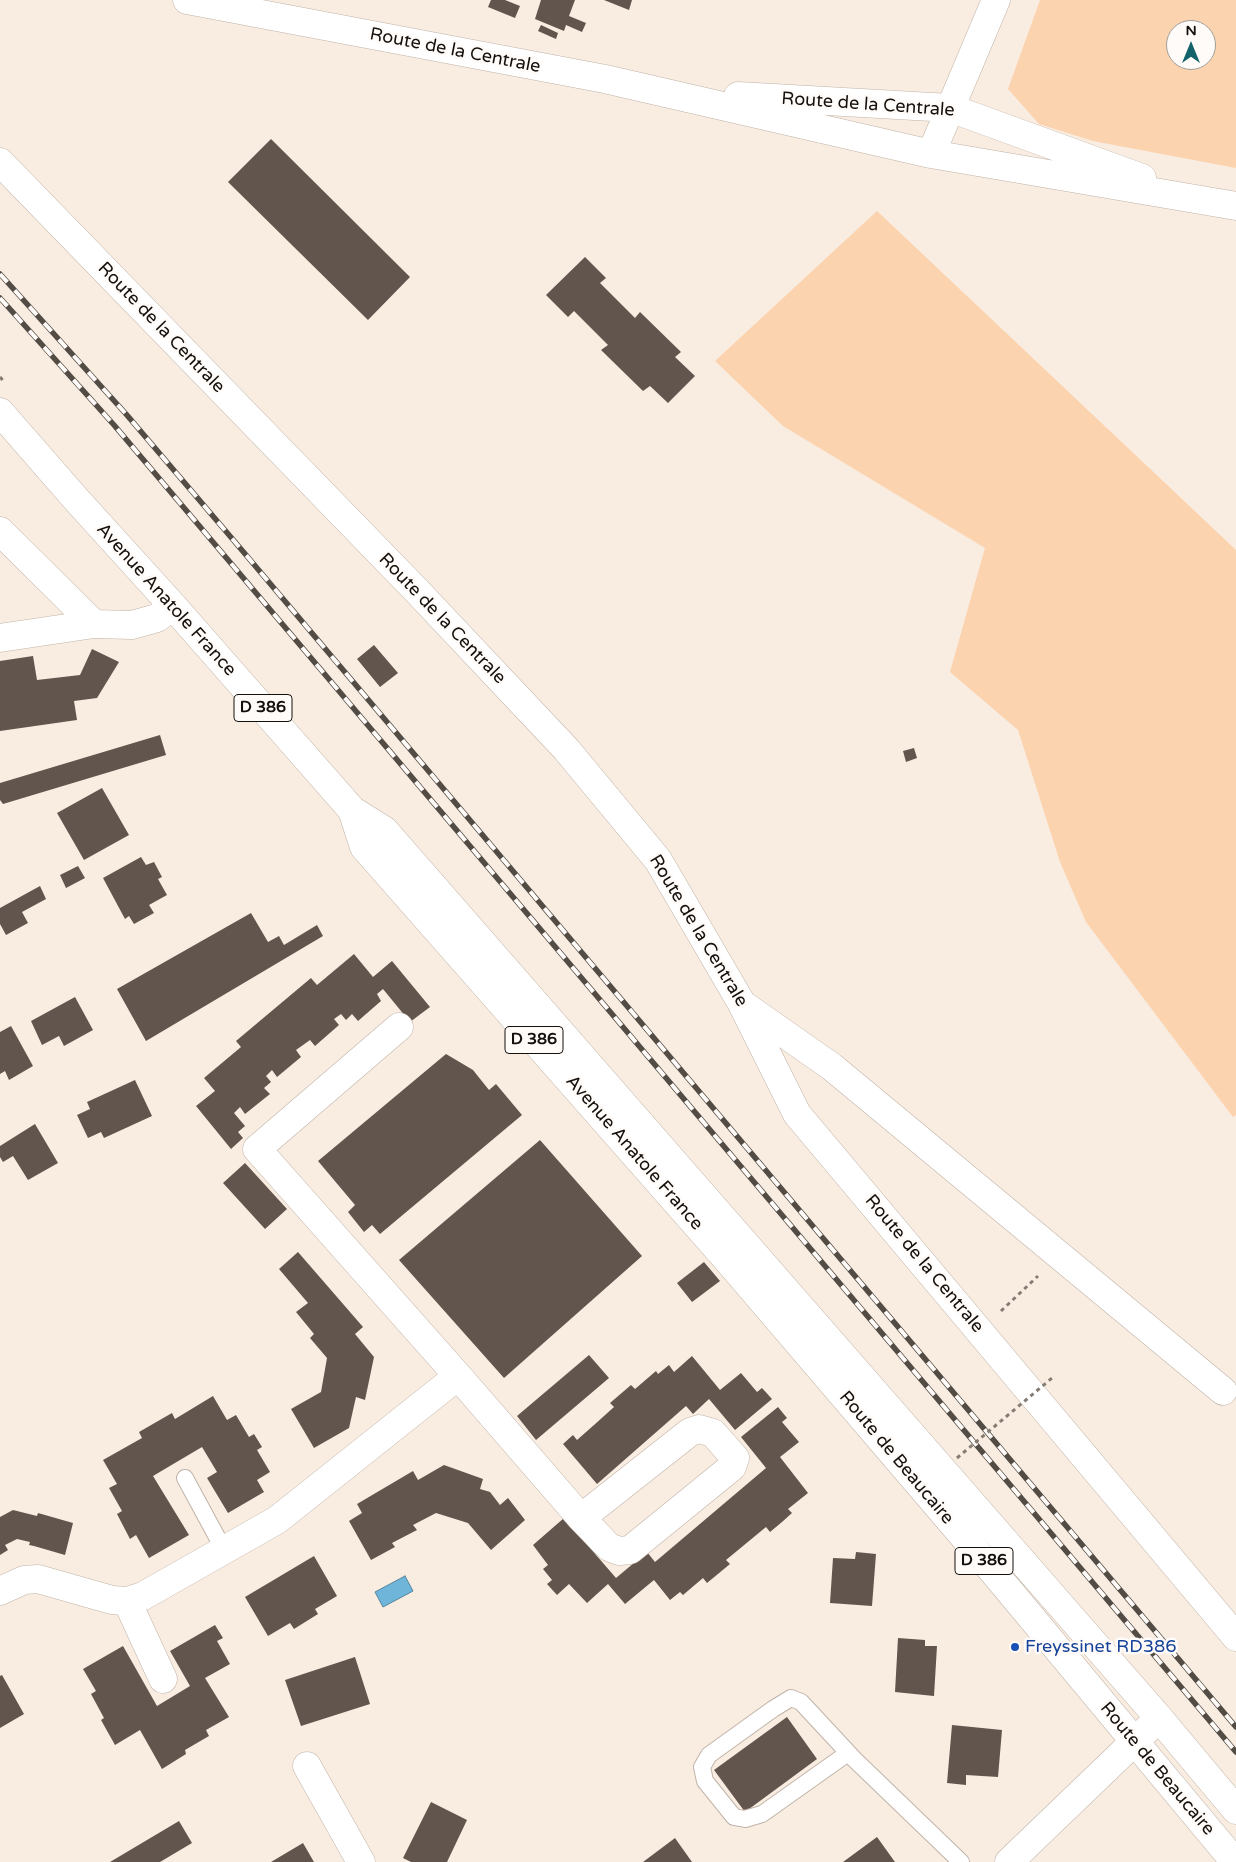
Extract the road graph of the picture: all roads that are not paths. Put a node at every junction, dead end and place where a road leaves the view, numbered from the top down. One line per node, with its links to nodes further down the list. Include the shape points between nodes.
1 (187, 0): 3 (street, Route de la Centrale)
2 (996, 0): 4 (street)
3 (664, 92): 4 (street, Route de la Centrale); 5 (street, Route de la Centrale)
4 (950, 108): 5 (street); 7 (street, Route de la Centrale)
5 (931, 154): 7 (street, Route de la Centrale)
6 (0, 162): 14 (street, Route de la Centrale, via 566,749 658,860)
7 (1206, 201): 8 (street, Route de la Centrale)
8 (1236, 206)
9 (0, 412): 11 (street, Avenue Anatole France / D 386)
10 (0, 532): 12 (street)
11 (173, 606): 12 (street, via 158,618 132,625); 16 (street, Avenue Anatole France / D 386, via 352,810 384,830 646,1149)
12 (94, 624): 13 (street)
13 (0, 638)
14 (742, 1004): 18 (street, via 832,1067); 24 (street, Route de la Centrale, via 797,1114)
15 (399, 1027): 17 (street, via 257,1148)
16 (735, 1250): 26 (street, Route de Beaucaire / D 386); 27 (street, Route de Beaucaire / D 386, via 971,1546)
17 (458, 1376): 20 (street); 21 (street, via 277,1520)
18 (1230, 1395)
19 (185, 1478): 21 (lane)
20 (581, 1518): 20 (street, via 690,1432 699,1429 713,1433 735,1458 732,1467 630,1550 609,1548)
21 (224, 1550): 23 (street, via 142,1596)
22 (0, 1591): 23 (street, via 24,1580 38,1579 112,1600)
23 (127, 1601): 25 (street)
24 (1236, 1637)
25 (163, 1679)
26 (1159, 1718): 27 (street); 30 (street, Route de Beaucaire / D 386)
27 (1133, 1741): 33 (street); 34 (street, Route de Beaucaire / D 386)
28 (848, 1753): 28 (lane, via 801,1702 791,1698 709,1755 702,1767 705,1781 734,1817 745,1819 762,1814); 32 (lane)
29 (307, 1766): 31 (street)
30 (1236, 1810)
31 (361, 1862)
32 (961, 1862)
33 (1009, 1862)
34 (1235, 1862)

